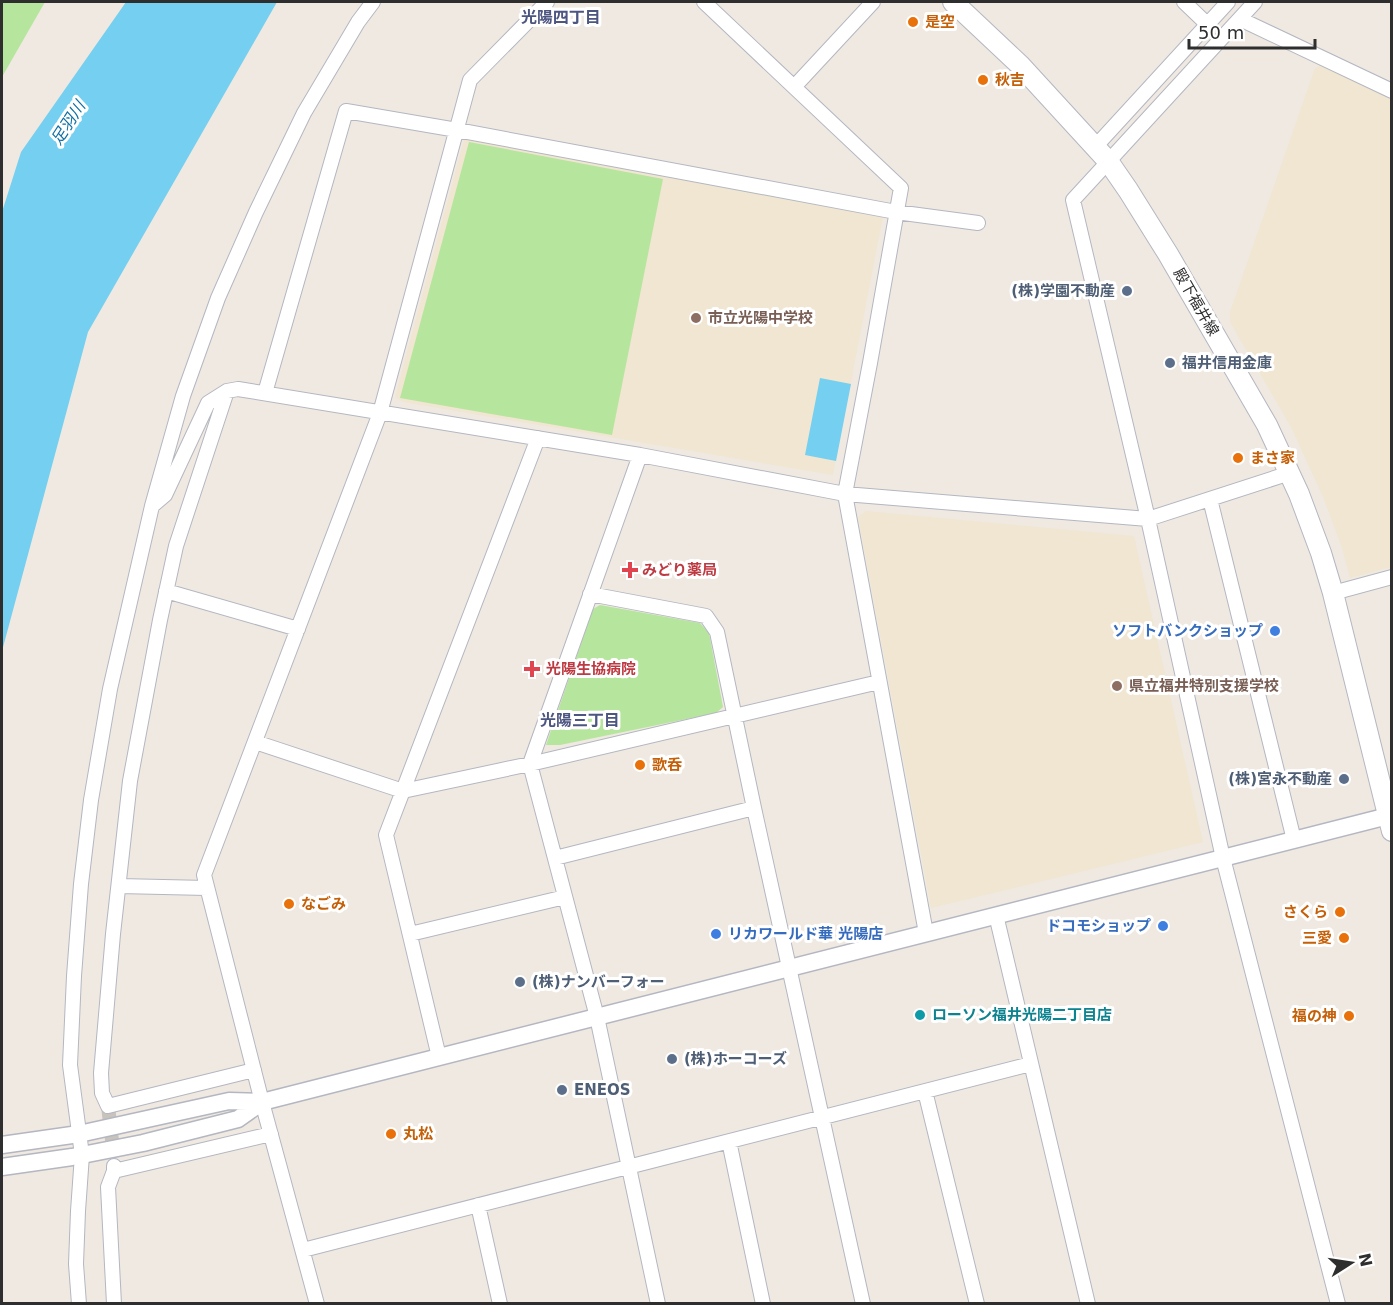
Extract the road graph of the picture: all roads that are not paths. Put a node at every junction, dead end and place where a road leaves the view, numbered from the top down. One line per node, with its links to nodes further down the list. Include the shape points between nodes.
1 (373, 2): 25 (street, via 304,113 218,298 183,396)
2 (547, 2): 13 (street, via 470,80)
3 (704, 2): 11 (street)
4 (873, 2): 11 (street)
5 (953, 2): 14 (main road, 殿下福井線, via 1020,65)
6 (1184, 2): 10 (street)
7 (1228, 2): 10 (street)
8 (1255, 2): 9 (street)
9 (1240, 18): 12 (street); 14 (street)
10 (1207, 24): 14 (street)
11 (794, 87): 15 (street, via 901,188)
12 (1392, 91)
13 (457, 130): 15 (street); 18 (street, via 346,111); 19 (street)
14 (1101, 154): 22 (main road, 殿下福井線, via 1168,254 1267,425); 26 (street, via 1073,200)
15 (896, 212): 16 (street); 23 (street)
16 (978, 223)
17 (227, 391): 18 (street); 25 (street, via 208,403 165,495); 28 (street, via 176,546)
18 (265, 393): 19 (street)
19 (380, 413): 20 (street); 31 (street)
20 (538, 438): 21 (street); 36 (street)
21 (640, 454): 23 (street); 30 (street)
22 (1290, 473): 24 (street); 29 (main road, 殿下福井線)
23 (845, 494): 26 (street); 32 (street)
24 (1209, 499): 26 (street); 39 (street)
25 (152, 506): 56 (street, via 110,689 90,802 70,1065)
26 (1148, 519): 41 (street)
27 (1392, 577): 29 (street)
28 (166, 591): 31 (street); 42 (street, via 130,781)
29 (1333, 592): 38 (main road, 殿下福井線)
30 (590, 594): 33 (street, via 706,616 717,632); 35 (street)
31 (298, 630): 34 (street)
32 (879, 682): 33 (street); 46 (street)
33 (734, 716): 35 (street); 37 (street)
34 (255, 742): 36 (street); 43 (street, via 204,875)
35 (530, 764): 36 (street); 40 (street)
36 (403, 791): 47 (street, via 386,835)
37 (754, 808): 40 (street); 48 (street)
38 (1390, 821): 39 (street)
39 (1294, 840): 41 (street)
40 (555, 858): 44 (street)
41 (1222, 858): 45 (street); 74 (street)
42 (119, 885): 43 (street); 52 (street, via 101,1074 102,1093 108,1106)
43 (207, 888): 52 (street)
44 (565, 897): 47 (street); 49 (street)
45 (996, 915): 46 (street); 51 (street)
46 (926, 933): 48 (street)
47 (410, 934): 50 (street)
48 (789, 968): 49 (street); 55 (street)
49 (597, 1017): 50 (street); 61 (street)
50 (439, 1057): 54 (street)
51 (1031, 1064): 53 (street); 73 (street)
52 (254, 1070): 54 (street)
53 (925, 1091): 55 (street); 72 (street)
54 (262, 1102): 56 (street, via 229,1101); 57 (street); 60 (street, via 238,1119)
55 (822, 1117): 58 (street); 71 (street)
56 (74, 1134): 59 (street); 60 (street)
57 (271, 1134): 64 (street); 66 (street, via 114,1168 108,1187)
58 (729, 1141): 61 (street); 70 (street)
59 (2, 1145)
60 (77, 1156): 62 (street); 65 (street, via 76,1264)
61 (629, 1166): 63 (street); 69 (street)
62 (2, 1167)
63 (478, 1205): 64 (street); 68 (street)
64 (303, 1250): 67 (street)
65 (80, 1304)
66 (114, 1304)
67 (317, 1304)
68 (500, 1304)
69 (658, 1304)
70 (763, 1304)
71 (863, 1304)
72 (977, 1304)
73 (1088, 1304)
74 (1338, 1304)

